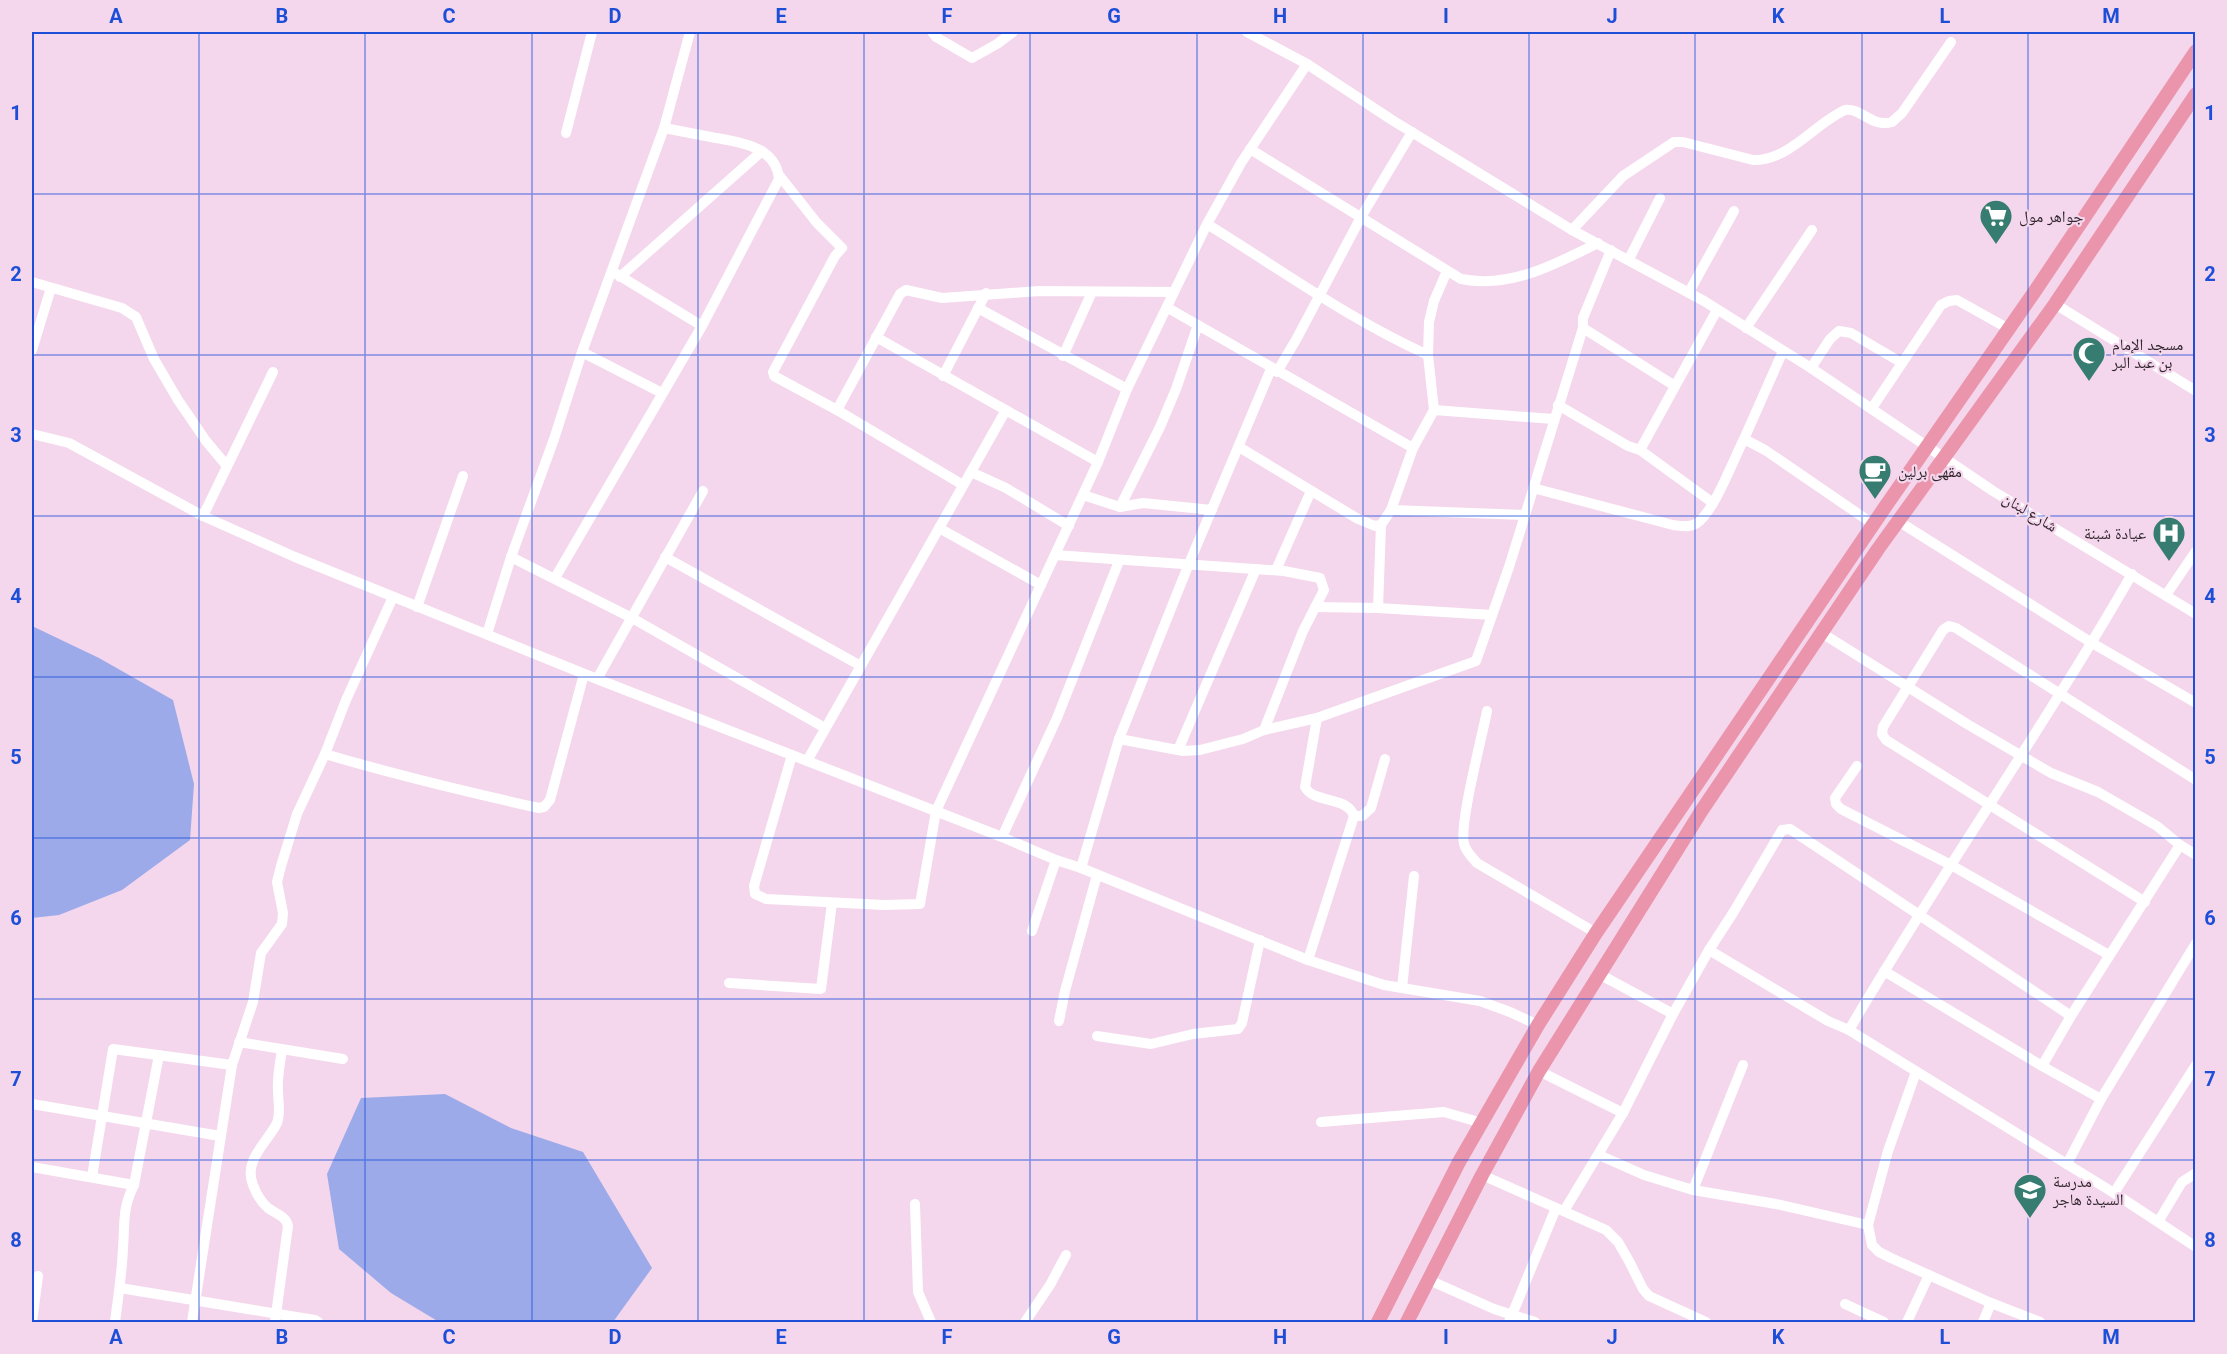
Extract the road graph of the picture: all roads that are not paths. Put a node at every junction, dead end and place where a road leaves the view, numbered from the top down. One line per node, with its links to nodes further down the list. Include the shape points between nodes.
1 (592, 32): 13 (street)
2 (690, 32): 11 (street)
3 (932, 32): 4 (street, via 972,58)
4 (1013, 32)
5 (1249, 32): 8 (street, شارع لبنان)
6 (1951, 42): 21 (street, via 1892,122 1877,123 1845,110 1763,160 1674,142 1623,176)
7 (2196, 51): 44 (main road)
8 (1307, 64): 12 (street, شارع لبنان); 14 (street)
9 (2196, 94): 10 (main road)
10 (2191, 112): 36 (main road)
11 (664, 128): 15 (street, via 746,144); 26 (street)
12 (1412, 132): 19 (street); 21 (street, شارع لبنان)
13 (566, 133)
14 (1250, 149): 19 (street); 20 (street)
15 (762, 151): 16 (street); 28 (street)
16 (779, 175): 40 (street, via 777,186); 62 (street, via 816,223 842,248 773,374)
17 (1660, 198): 25 (street)
18 (1734, 211): 33 (street)
19 (1361, 217): 27 (street); 35 (street)
20 (1207, 224): 32 (street); 35 (street)
21 (1572, 230): 23 (street, شارع لبنان)
22 (1812, 230): 43 (street)
23 (1598, 243): 24 (street, شارع لبنان); 27 (street, via 1533,273 1500,281 1476,282)
24 (1611, 250): 25 (street, شارع لبنان); 42 (street, via 1583,318)
25 (1629, 259): 33 (street, شارع لبنان)
26 (610, 270): 28 (street); 48 (street)
27 (1447, 271): 49 (street, via 1429,322)
28 (620, 277): 40 (street)
29 (32, 282): 30 (street)
30 (51, 288): 46 (street); 74 (street, via 122,308 136,317 178,400)
31 (1092, 292): 32 (street); 34 (street); 50 (street)
32 (1174, 292): 38 (street)
33 (1689, 292): 39 (street, شارع لبنان)
34 (986, 293): 37 (street); 45 (street, via 942,298 903,291)
35 (1320, 296): 49 (street); 53 (street)
36 (2055, 304): 58 (street); 72 (main road)
37 (978, 308): 50 (street); 55 (street)
38 (1168, 308): 41 (street); 57 (street)
39 (1717, 310): 43 (street, شارع لبنان); 56 (street)
40 (702, 326): 59 (street)
41 (1198, 326): 53 (street); 83 (street, via 1160,427)
42 (1583, 328): 56 (street); 60 (street)
43 (1746, 328): 47 (street, شارع لبنان)
44 (2008, 329): 51 (street, via 1957,300 1949,301 1941,305); 69 (main road)
45 (876, 338): 55 (street); 62 (street)
46 (32, 350)
47 (1783, 351): 52 (street, شارع لبنان); 67 (street)
48 (582, 352): 59 (street); 95 (street)
49 (1428, 355): 64 (street)
50 (1063, 356): 57 (street)
51 (1902, 363): 52 (street, via 1851,333 1839,331); 61 (street)
52 (1811, 368): 61 (street, شارع لبنان)
53 (1274, 371): 68 (street); 70 (street)
54 (273, 372): 74 (street)
55 (943, 376): 63 (street)
56 (1675, 386): 71 (street)
57 (1127, 389): 73 (street)
58 (2196, 391)
59 (662, 393): 102 (street)
60 (1558, 405): 65 (street); 71 (street)
61 (1872, 408): 69 (street, شارع لبنان)
62 (837, 410): 77 (street)
63 (1006, 410): 73 (street); 75 (street)
64 (1434, 410): 65 (street); 70 (street)
65 (1553, 420): 78 (street)
66 (32, 434): 87 (street, via 69,443)
67 (1744, 439): 82 (street); 89 (street)
68 (1239, 447): 80 (street); 84 (street)
69 (1926, 447): 72 (street, شارع لبنان); 89 (main road)
70 (1413, 448): 85 (street)
71 (1640, 450): 82 (street)
72 (1944, 459): 88 (main road); 101 (street, شارع لبنان)
73 (1098, 462): 81 (street)
74 (227, 466): 87 (street)
75 (971, 472): 77 (street); 91 (street)
76 (462, 476): 106 (street)
77 (963, 485): 92 (street)
78 (1533, 488): 82 (street, via 1673,525 1697,523); 86 (street)
79 (703, 491): 96 (street)
80 (1311, 491): 90 (street, via 1358,519); 100 (street)
81 (1083, 495): 83 (street); 91 (street)
82 (1713, 503)
83 (1120, 507): 84 (street, via 1143,503)
84 (1212, 510): 98 (street)
85 (1391, 510): 86 (street); 90 (street)
86 (1525, 515): 110 (street)
87 (203, 516): 105 (street)
88 (1898, 521): 112 (main road); 114 (street)
89 (1873, 524): 149 (main road)
90 (1381, 525): 108 (street)
91 (1069, 526): 94 (street)
92 (939, 528): 103 (street); 115 (street)
93 (2196, 551): 104 (street)
94 (1055, 555): 97 (street); 103 (street)
95 (511, 557): 102 (street); 113 (street)
96 (665, 557): 111 (street); 115 (street)
97 (1119, 561): 98 (street); 137 (street, via 1057,718)
98 (1188, 566): 99 (street); 125 (street)
99 (1256, 569): 100 (street); 126 (street)
100 (1276, 570): 107 (street, via 1320,578 1324,590)
101 (2132, 574): 104 (street, شارع لبنان); 114 (street)
102 (555, 578): 111 (street)
103 (1041, 585): 135 (street)
104 (2166, 595): 109 (street, شارع لبنان)
105 (393, 597): 106 (street); 127 (street)
106 (417, 607): 113 (street)
107 (1315, 607): 108 (street); 124 (street)
108 (1378, 608): 110 (street)
109 (2196, 614)
110 (1492, 615): 122 (street, via 1479,656 1472,664)
111 (632, 618): 117 (street); 123 (street)
112 (1820, 632): 118 (street); 156 (main road)
113 (487, 634): 116 (street)
114 (2092, 643): 119 (street); 120 (street)
115 (861, 666): 123 (street)
116 (584, 674): 117 (street); 127 (street, via 550,800 544,807 384,772)
117 (597, 679): 128 (street)
118 (1909, 686): 119 (street, via 1949,626); 129 (street); 134 (street, via 1883,727 1886,740)
119 (2060, 693): 129 (street); 133 (street)
120 (2196, 703)
121 (1487, 711): 149 (street, via 1463,842 1477,863)
122 (1317, 718): 124 (street); 136 (street, via 1306,790 1341,803)
123 (825, 728): 131 (street)
124 (1264, 730): 126 (street, via 1200,750)
125 (1119, 739): 126 (street); 142 (street)
126 (1178, 750)
127 (325, 754): 165 (street, via 297,814 281,866 277,882 282,924 261,953 253,1002)
128 (792, 755): 131 (street); 146 (street, via 754,886 755,894 766,899)
129 (2021, 755): 134 (street); 138 (street, via 2051,773 2098,792 2157,826)
130 (1385, 759): 136 (street, via 1371,808 1362,816)
131 (807, 761): 135 (street)
132 (1857, 766): 141 (street, via 1835,798 1840,809)
133 (2196, 780)
134 (1990, 804): 141 (street); 145 (street)
135 (936, 811): 137 (street); 146 (street, via 920,904)
136 (1354, 816): 154 (street)
137 (1002, 837): 140 (street)
138 (2180, 845): 139 (street); 145 (street)
139 (2196, 855)
140 (1056, 860): 142 (street); 148 (street)
141 (1951, 865): 147 (street); 153 (street)
142 (1081, 868): 143 (street)
143 (1097, 875): 150 (street); 161 (street)
144 (1414, 876): 158 (street)
145 (2145, 902): 153 (street)
146 (832, 903): 157 (street, via 821,989)
147 (1920, 915): 152 (street, via 1786,829); 155 (street); 160 (street)
148 (1032, 931)
149 (1596, 933): 162 (main road)
150 (1260, 940): 154 (street); 164 (street, via 1238,1029 1151,1044)
151 (2196, 943): 175 (street)
152 (1709, 950): 159 (street); 163 (street)
153 (2109, 955): 160 (street)
154 (1308, 960): 158 (street)
155 (1884, 972): 163 (street); 172 (street)
156 (1599, 974): 159 (street); 173 (main road)
157 (729, 982)
158 (1402, 988): 162 (street, via 1480,1001)
159 (1673, 1014): 177 (street)
160 (2071, 1016): 172 (street)
161 (1059, 1020)
162 (1538, 1025): 180 (main road)
163 (1849, 1030): 174 (street)
164 (1097, 1036)
165 (239, 1042): 166 (street); 169 (street)
166 (282, 1050): 168 (street); 205 (street, via 278,1121 258,1149 251,1175 252,1184 265,1204 288,1222)
167 (159, 1055): 169 (street); 178 (street, via 113,1049); 181 (street)
168 (343, 1059)
169 (232, 1065): 182 (street)
170 (1743, 1065): 190 (street)
171 (2196, 1065): 191 (street)
172 (2042, 1066): 175 (street)
173 (1539, 1071): 177 (street); 187 (main road)
174 (1916, 1072): 184 (street); 195 (street, via 1888,1151)
175 (2101, 1099): 184 (street)
176 (32, 1104): 178 (street)
177 (1623, 1113): 183 (street)
178 (101, 1116): 181 (street); 188 (street)
179 (1320, 1122): 180 (street, via 1444,1112)
180 (1482, 1123): 213 (main road)
181 (146, 1124): 182 (street); 189 (street)
182 (220, 1136): 202 (street)
183 (1599, 1155): 190 (street, via 1644,1175); 193 (street)
184 (2067, 1164): 191 (street)
185 (32, 1167): 188 (street)
186 (2196, 1173): 194 (street, via 2182,1182)
187 (1482, 1175): 193 (street); 200 (main road)
188 (92, 1177): 189 (street)
189 (134, 1185): 201 (street, via 124,1212)
190 (1693, 1190): 195 (street)
191 (2114, 1193): 194 (street)
192 (915, 1204): 211 (street, via 918,1292)
193 (1560, 1210): 206 (street); 216 (street, via 1606,1230 1649,1296)
194 (2158, 1222): 196 (street)
195 (1868, 1225): 198 (street, via 1872,1245 1879,1252)
196 (2196, 1247)
197 (1066, 1255): 212 (street)
198 (1929, 1275): 203 (street); 218 (street)
199 (38, 1276): 207 (street)
200 (1428, 1280): 206 (street); 214 (main road)
201 (120, 1288): 202 (street); 208 (street)
202 (195, 1300): 205 (street); 209 (street)
203 (1991, 1303): 219 (street); 220 (street)
204 (1845, 1304): 217 (street)
205 (276, 1318): 210 (street)
206 (1511, 1318): 215 (street)
207 (32, 1323)
208 (115, 1323)
209 (192, 1323)
210 (318, 1323)
211 (931, 1323)
212 (1025, 1323)
213 (1378, 1323)
214 (1407, 1323)
215 (1535, 1323)
216 (1706, 1323)
217 (1884, 1323)
218 (1907, 1323)
219 (1983, 1323)
220 (2040, 1323)

